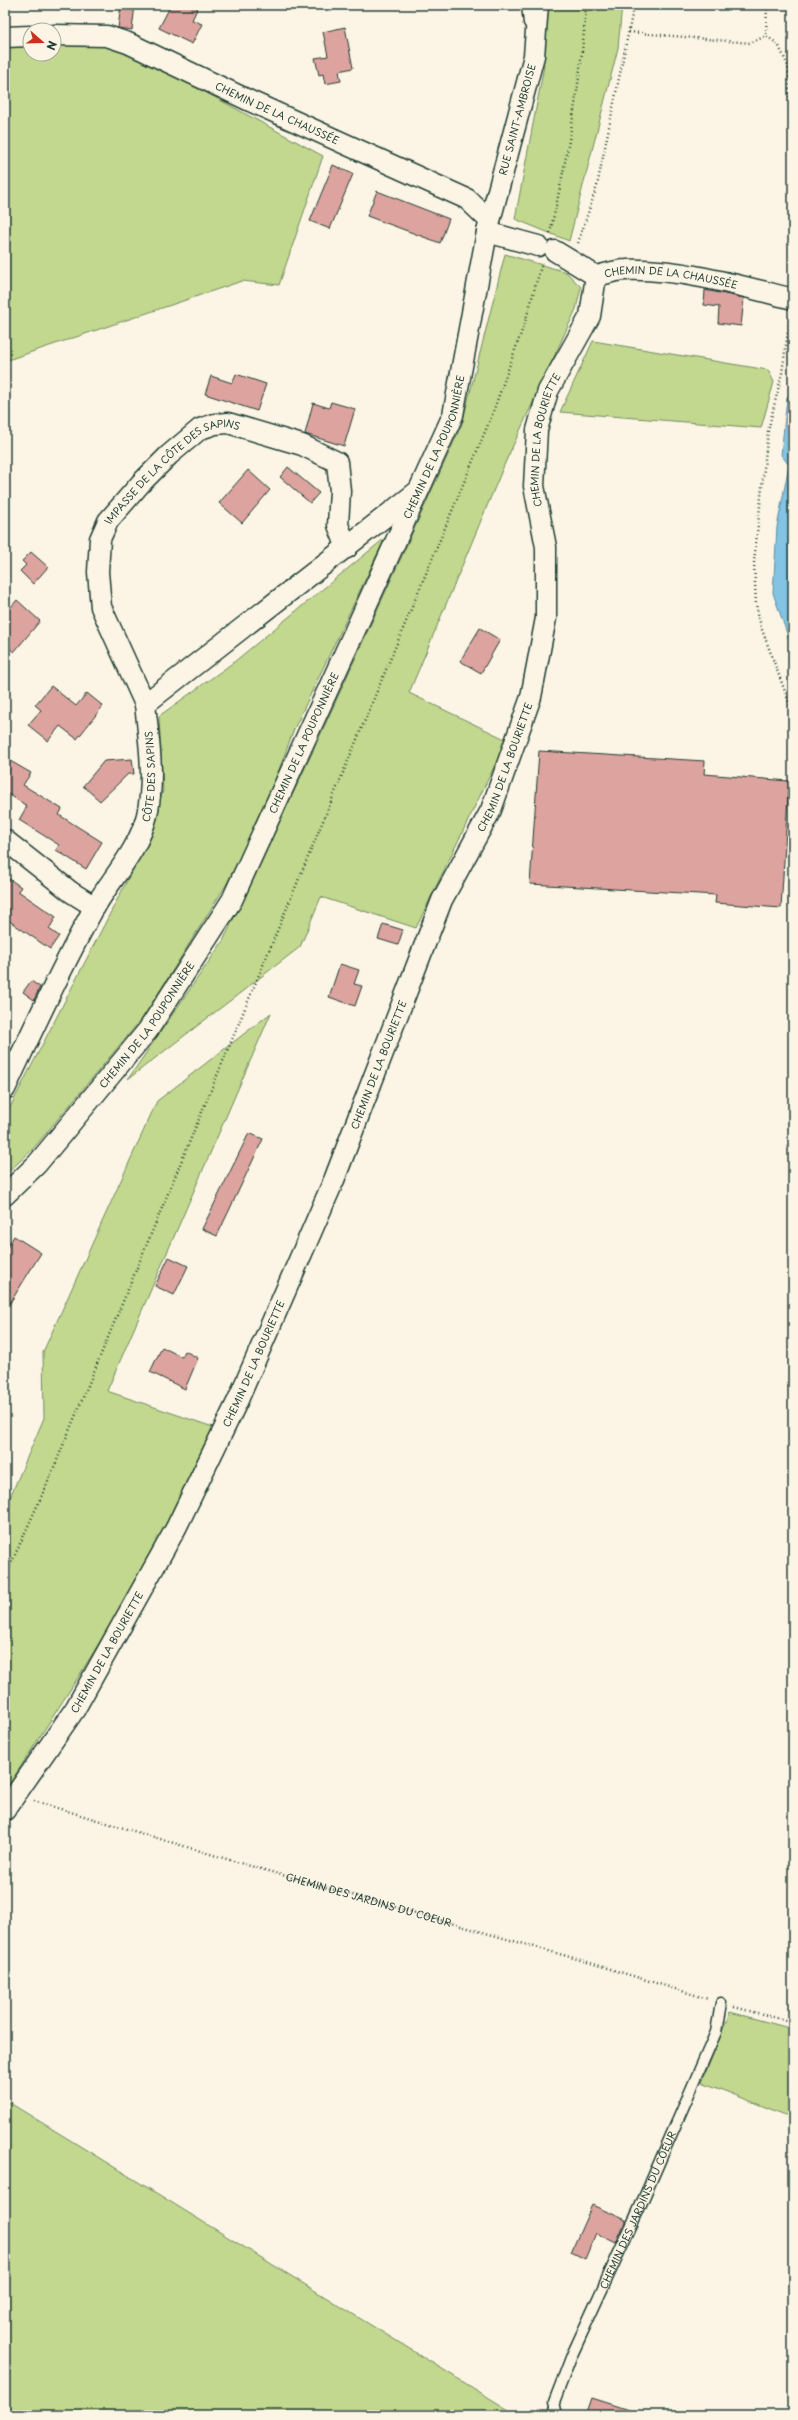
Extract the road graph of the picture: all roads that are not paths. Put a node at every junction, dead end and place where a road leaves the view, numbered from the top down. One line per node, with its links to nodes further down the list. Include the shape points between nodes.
1 (527, 5): 6 (lane)
2 (538, 5): 6 (street, RUE SAINT-AMBROISE)
3 (62, 35): 7 (street, CHEMIN DE LA CHAUSSÉE, via 107,36 128,43 257,105 467,199)
4 (22, 36): 5 (street)
5 (5, 37)
6 (534, 56): 7 (street, RUE SAINT-AMBROISE)
7 (489, 227): 8 (street, CHEMIN DE LA CHAUSSÉE, via 551,252); 10 (street, CHEMIN DE LA POUPONNIÈRE, via 453,415)
8 (596, 276): 9 (street, CHEMIN DE LA CHAUSSÉE, via 626,270 678,274 715,280); 17 (street, CHEMIN DE LA BOURIETTE, via 590,316 548,390 537,430 534,486 546,547 546,618 531,698 491,810 442,900 334,1180 237,1402 176,1528 75,1709)
9 (792, 307)
10 (419, 490): 11 (street); 16 (street, CHEMIN DE LA POUPONNIÈRE, via 232,900 148,1030 37,1164)
11 (347, 548): 12 (street); 12 (street, IMPASSE DE LA CÔTE DES SAPINS, via 338,525 340,491 337,462 302,445 228,422 200,429 141,483 108,520 100,539 98,572 101,608)
12 (145, 704): 14 (street, CÔTE DES SAPINS, via 151,788 146,816 138,843)
13 (5, 840): 14 (street, via 71,892)
14 (95, 907): 15 (street, CÔTE DES SAPINS)
15 (5, 1089)
16 (5, 1195)
17 (11, 1803)
18 (721, 2003): 19 (lane, CHEMIN DES JARDINS DU COEUR, via 716,2032 572,2355 554,2402)
19 (557, 2415)

